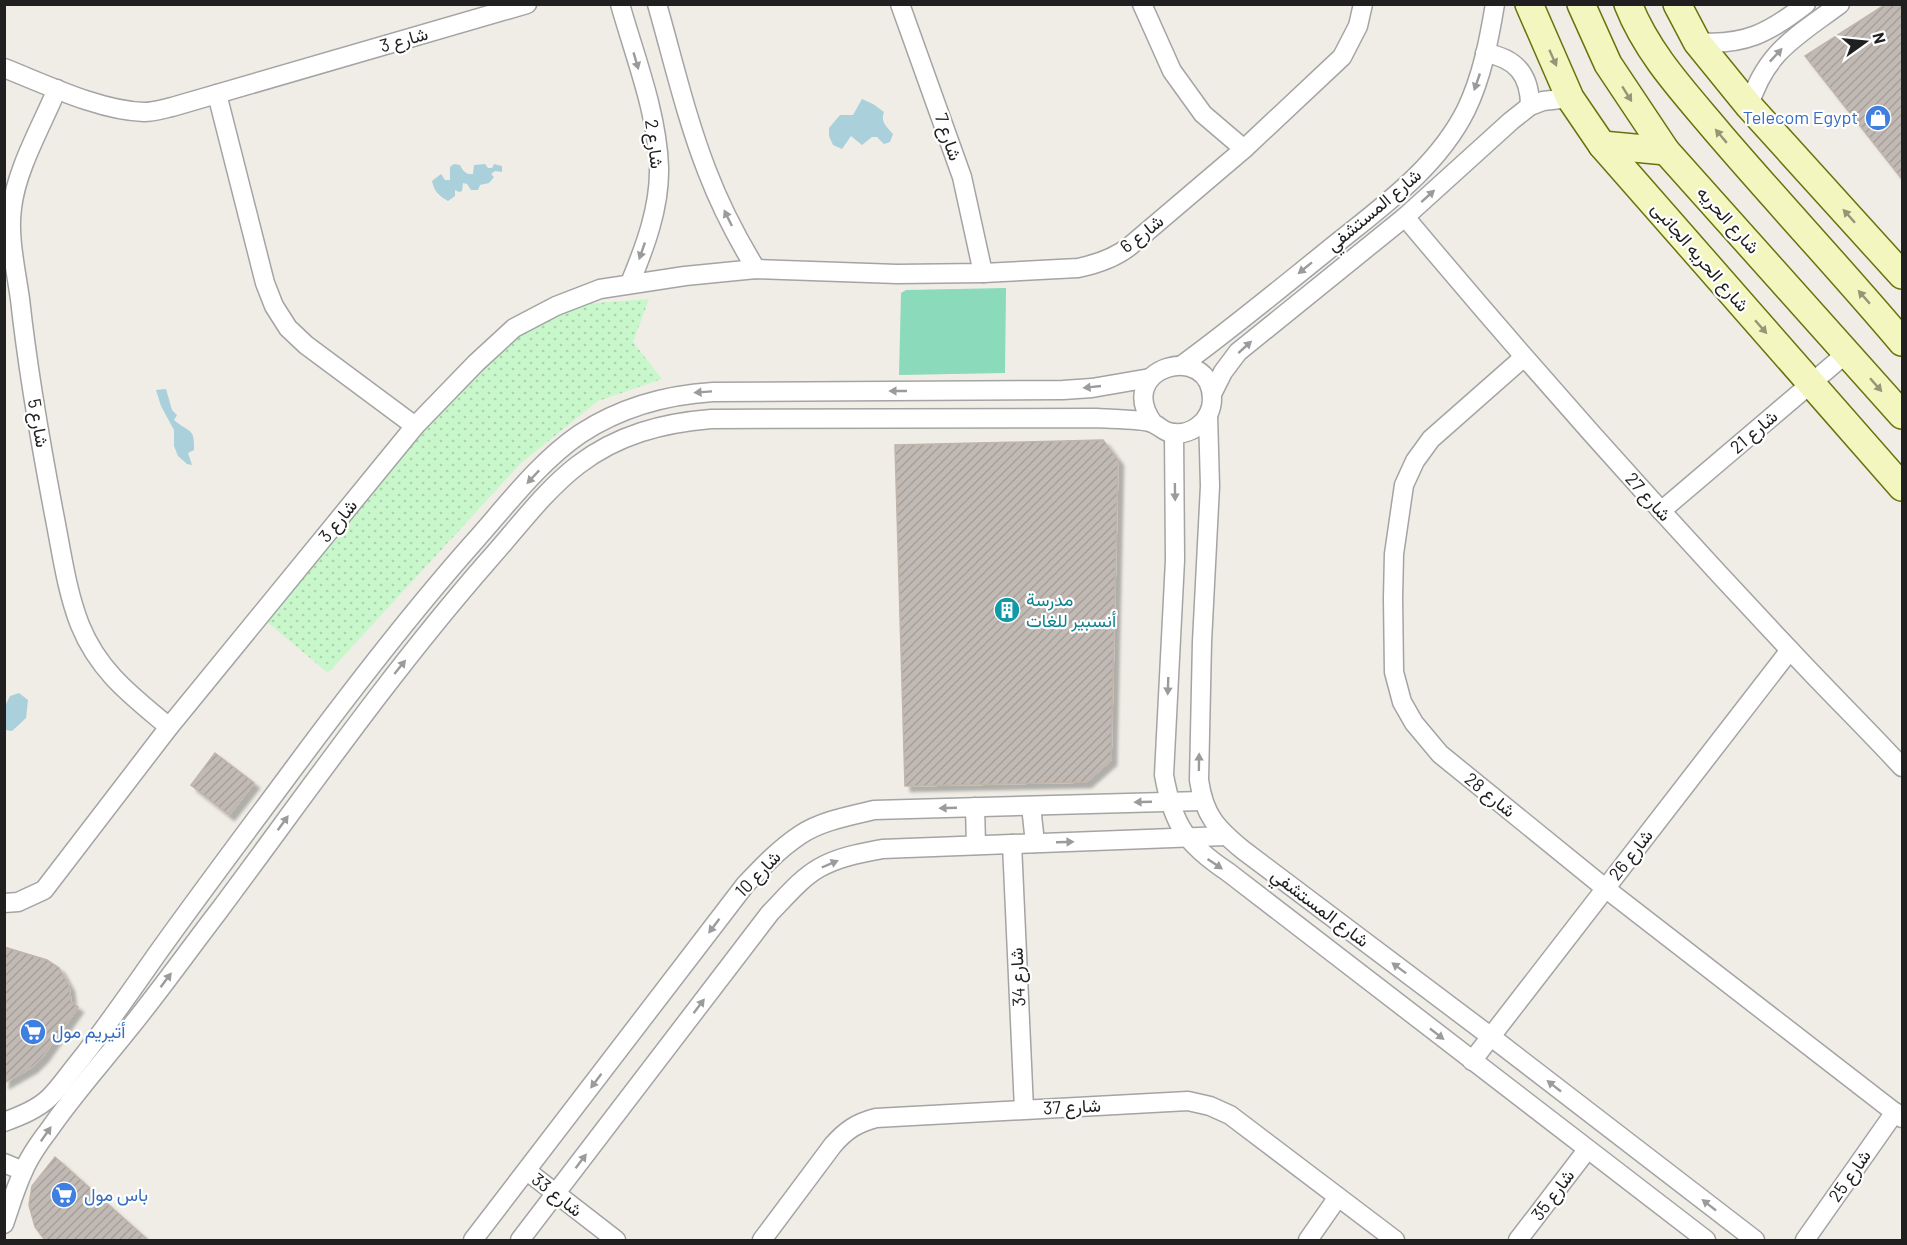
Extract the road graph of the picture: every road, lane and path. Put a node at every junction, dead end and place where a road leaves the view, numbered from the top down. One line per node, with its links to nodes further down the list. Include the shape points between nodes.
1 (527, 4): 18 (street, شارع 3)
2 (620, 4): 33 (street, شارع 2, one-way to 33, via 648,101 659,169 650,227)
3 (657, 4): 29 (street, شارع 2, one-way to 3, via 707,172)
4 (900, 4): 31 (street, شارع 7, via 962,177)
5 (1142, 4): 24 (street, via 1172,70 1203,114)
6 (1363, 4): 24 (street, شارع 6, via 1358,26 1342,57)
7 (1495, 4): 15 (street, شارع المستشفي)
8 (1529, 4): 19 (main road, شارع الحريه الجانبى, one-way to 19)
9 (1581, 4): 25 (main road, شارع الحريه, one-way to 25, via 1608,64)
10 (1628, 4): 26 (main road, one-way to 10, via 1662,67)
11 (1677, 4): 14 (main road)
12 (1806, 4): 14 (street, via 1761,35 1729,43)
13 (1840, 4): 21 (street, one-way to 13, via 1763,70 1776,53)
14 (1696, 42): 21 (main road)
15 (1485, 53): 20 (street, via 1498,55 1520,70 1528,87); 37 (street, شارع المستشفي, one-way to 37, via 1465,111 1422,170)
16 (4, 68): 17 (street, شارع 3)
17 (57, 89): 18 (street, شارع 3, via 106,105 148,112); 51 (street, شارع 5, via 15,188 11,211 26,350 47,480 70,596 81,627 116,682)
18 (217, 94): 44 (street, via 274,306 288,328 306,345)
19 (1570, 98): 20 (street, شارع المستشفي); 23 (main road, شارع الحريه الجانبى)
20 (1530, 106): 27 (street, شارع المستشفي, one-way to 20)
21 (1749, 106): 22 (main road)
22 (1774, 133): 26 (main road); 28 (main road, one-way to 22)
23 (1602, 145): 25 (main road); 39 (main road, شارع الحريه الجانبى, one-way to 39)
24 (1244, 149): 31 (street, شارع 6, via 1130,246 1107,259 1078,268)
25 (1666, 151): 35 (main road, شارع الحريه)
26 (1743, 162): 30 (main road)
27 (1405, 217): 36 (street, شارع 27); 40 (street, شارع المستشفي, one-way to 27, via 1238,352)
28 (1874, 243): 30 (main road); 32 (main road)
29 (756, 269): 31 (street, شارع 6); 33 (street, شارع 3)
30 (1843, 272): 34 (main road, one-way to 30)
31 (983, 273)
32 (1902, 275)
33 (630, 283): 44 (street, شارع 3, via 600,289 556,306 514,328)
34 (1902, 342)
35 (1848, 352): 39 (street, شارع 21); 42 (main road, شارع الحريه, one-way to 42)
36 (1523, 358): 47 (street, شارع 27); 62 (street, شارع 28, via 1431,439 1404,484 1394,554 1394,672 1402,702 1440,754)
37 (1182, 365): 38 (street, via 1164,367); 40 (street, via 1198,371)
38 (1150, 378): 43 (street, via 1144,405); 49 (street, one-way to 49, via 1063,390 713,392 657,399 629,408 603,420 556,453 443,577)
39 (1811, 383): 46 (main road, شارع الحريه الجانبى); 47 (street, شارع 21)
40 (1212, 394): 41 (street)
41 (1208, 415): 45 (street, via 1198,427); 53 (street, شارع المستشفي, one-way to 41, via 1198,780 1209,526)
42 (1902, 415)
43 (1153, 423): 45 (street); 50 (street, one-way to 43, via 461,592 556,484 577,465 627,436 682,421 711,419 1069,418)
44 (415, 426): 51 (street, شارع 3)
45 (1174, 433): 54 (street, شارع المستشفي, one-way to 54, via 1175,560 1164,775)
46 (1902, 487)
47 (1661, 511): 48 (street, شارع 27)
48 (1790, 650): 52 (street, شارع 27); 62 (street, شارع 26)
49 (340, 706): 50 (street); 65 (street)
50 (358, 720): 67 (street, one-way to 50)
51 (169, 728): 63 (street, شارع 3, via 44,890 18,902)
52 (1902, 767)
53 (1202, 801): 54 (street, شارع 10); 57 (street, شارع المستشفي, via 1211,820)
54 (1169, 802): 55 (street, شارع 10, one-way to 55); 58 (street, شارع المستشفي)
55 (1031, 806): 56 (street, شارع 10); 59 (street)
56 (975, 807): 61 (street); 74 (street, شارع 10, one-way to 74, via 874,810 837,819 801,834 770,858 745,885)
57 (1226, 836): 58 (street, شارع 10); 64 (street, شارع المستشفي, one-way to 57)
58 (1187, 837): 59 (street, شارع 10, one-way to 58); 66 (street, شارع المستشفي, one-way to 66, via 1203,855)
59 (1035, 843): 60 (street, شارع 10)
60 (1012, 844): 61 (street, شارع 10); 68 (street, شارع 34)
61 (976, 845): 75 (street, شارع 10, one-way to 61, via 749,940 793,889 818,869 849,856 882,849)
62 (1605, 888): 64 (street, شارع 26); 69 (street, شارع 28)
63 (4, 903)
64 (1490, 1036): 66 (street, شارع 26); 86 (street, شارع المستشفي, one-way to 64)
65 (83, 1056): 67 (street); 70 (street, via 49,1098 26,1114)
66 (1472, 1061): 71 (street, شارع المستشفي)
67 (98, 1068): 73 (street, one-way to 67, via 62,1111)
68 (1024, 1109): 76 (street, شارع 37, via 1166,1101 1210,1106 1230,1115); 81 (street, شارع 37, via 859,1122 834,1145)
69 (1899, 1115): 87 (street, شارع 25)
70 (4, 1122)
71 (1587, 1150): 84 (street, شارع 35); 85 (street, شارع المستشفي)
72 (4, 1163): 73 (street)
73 (23, 1171): 77 (street)
74 (527, 1171): 75 (street, شارع 33); 78 (street, شارع 10)
75 (556, 1194): 79 (street, شارع 10); 80 (street, شارع 33)
76 (1338, 1197): 82 (street); 83 (street, شارع 37)
77 (4, 1224)
78 (474, 1240)
79 (520, 1240)
80 (616, 1240)
81 (762, 1240)
82 (1308, 1240)
83 (1395, 1240)
84 (1518, 1240)
85 (1706, 1240)
86 (1755, 1240)
87 (1805, 1240)

